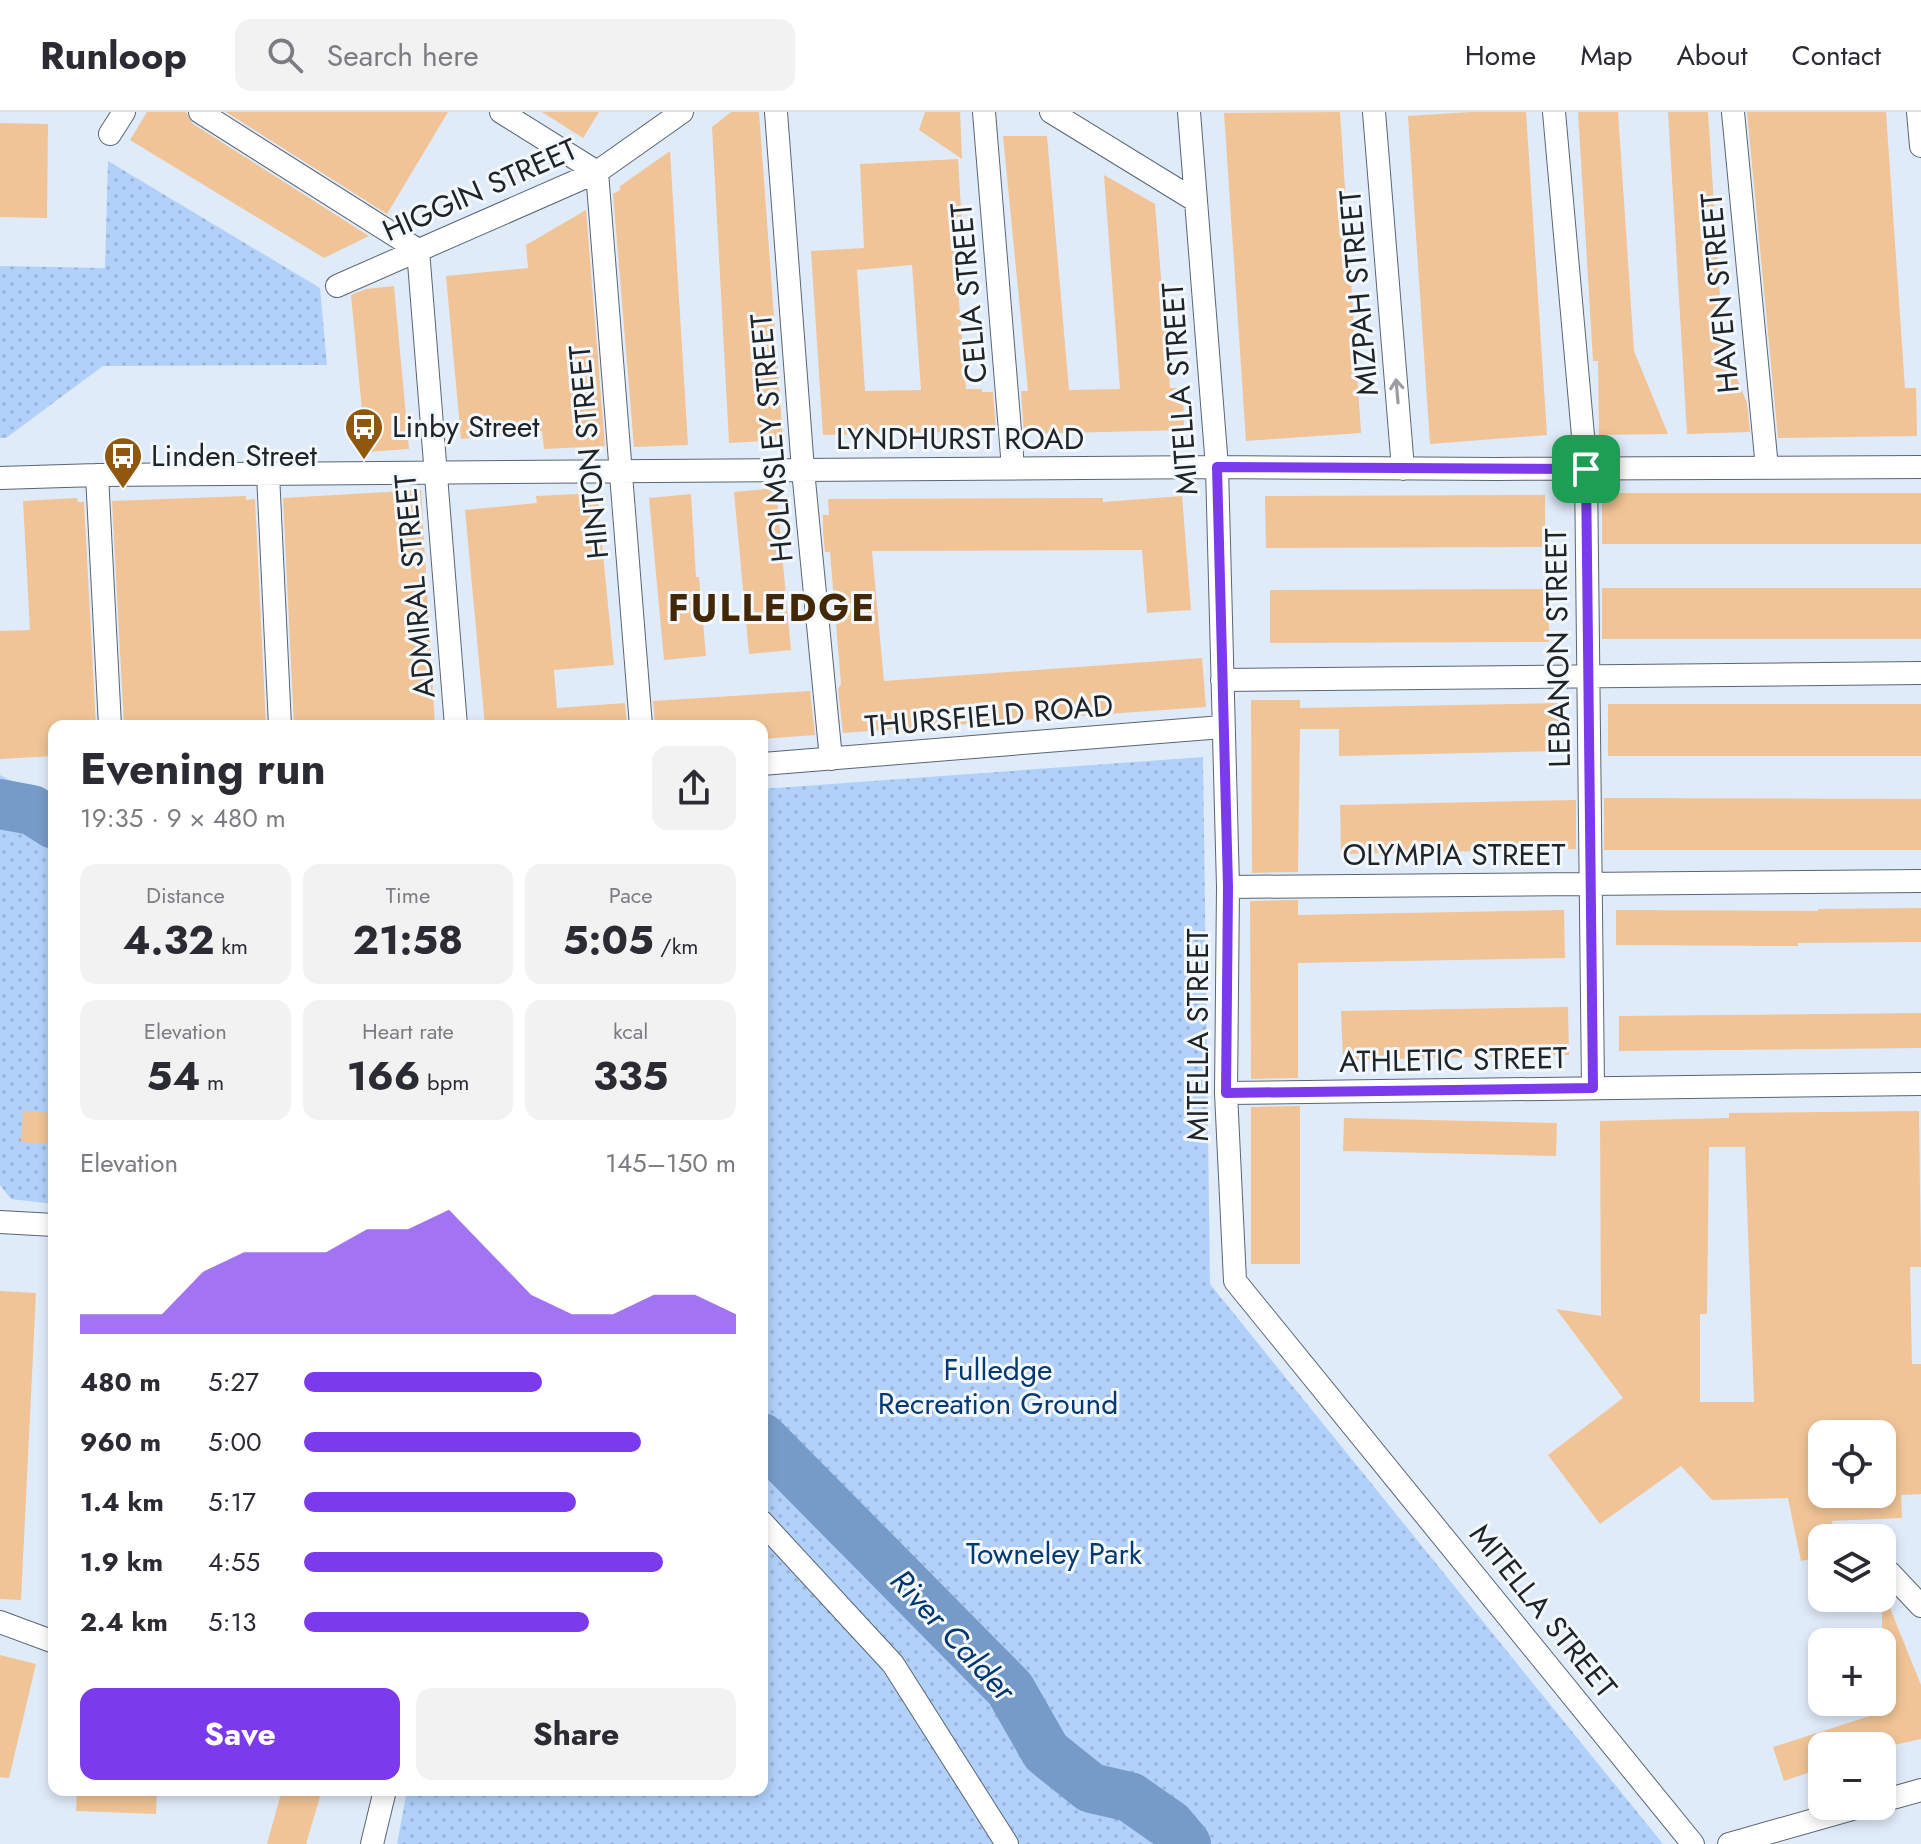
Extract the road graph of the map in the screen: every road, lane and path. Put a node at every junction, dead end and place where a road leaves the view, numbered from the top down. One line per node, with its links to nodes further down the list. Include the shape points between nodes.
1 (124, 112): 14 (street)
2 (200, 112): 18 (street)
3 (501, 112): 13 (street)
4 (682, 112): 16 (street, HIGGIN STREET)
5 (776, 112): 26 (street, HOLMSLEY STREET)
6 (984, 112): 22 (street, CELIA STREET)
7 (1051, 112): 17 (street)
8 (1189, 112): 17 (street, MITELLA STREET)
9 (1374, 112): 24 (street, MIZPAH STREET, one-way to 9)
10 (1554, 112): 25 (street, LEBANON STREET)
11 (1733, 112): 23 (street, HAVEN STREET)
12 (1918, 112): 15 (street)
13 (531, 120): 16 (street)
14 (110, 134)
15 (1921, 146)
16 (597, 172): 18 (street, HIGGIN STREET); 27 (street, HINTON STREET)
17 (1196, 201): 20 (street, MITELLA STREET)
18 (418, 250): 19 (street, HIGGIN STREET); 28 (street, ADMIRAL STREET)
19 (337, 286)
20 (1217, 467): 22 (street, LYNDHURST ROAD); 24 (street, LYNDHURST ROAD); 34 (street, MITELLA STREET)
21 (1921, 467): 23 (street, LYNDHURST ROAD)
22 (1013, 468): 26 (street, LYNDHURST ROAD)
23 (1767, 468): 25 (street, LYNDHURST ROAD)
24 (1403, 469): 25 (street, LYNDHURST ROAD)
25 (1586, 469): 33 (street, LEBANON STREET)
26 (803, 470): 27 (street, LYNDHURST ROAD); 40 (street, HOLMSLEY STREET)
27 (620, 471): 28 (street, LYNDHURST ROAD); 38 (street, HINTON STREET)
28 (435, 473): 29 (street, LYNDHURST ROAD); 37 (street, ADMIRAL STREET)
29 (268, 474): 30 (street, LYNDHURST ROAD); 36 (street)
30 (97, 475): 31 (street, LYNDHURST ROAD); 35 (street)
31 (0, 478)
32 (1921, 673): 33 (street)
33 (1588, 677): 34 (street); 43 (street, LEBANON STREET)
34 (1222, 680): 39 (street, MITELLA STREET)
35 (110, 720)
36 (280, 720)
37 (456, 720)
38 (641, 720)
39 (1222, 727): 40 (street, THURSFIELD ROAD); 44 (street, MITELLA STREET)
40 (831, 759): 41 (street, THURSFIELD ROAD)
41 (768, 764)
42 (1921, 881): 43 (street, OLYMPIA STREET)
43 (1591, 884): 44 (street, OLYMPIA STREET); 46 (street, LEBANON STREET)
44 (1228, 887): 47 (street, MITELLA STREET)
45 (1921, 1084): 46 (street, ATHLETIC STREET)
46 (1593, 1088): 47 (street, ATHLETIC STREET)
47 (1226, 1093): 61 (street, MITELLA STREET, via 1235,1281)
48 (0, 1222): 49 (street)
49 (48, 1225)
50 (768, 1529): 60 (street, via 893,1664)
51 (1896, 1579): 52 (street)
52 (1921, 1606)
53 (0, 1622): 54 (street)
54 (48, 1640)
55 (1921, 1790): 57 (street)
56 (384, 1796): 59 (street)
57 (1896, 1797)
58 (1814, 1820): 62 (street)
59 (372, 1844)
60 (1007, 1844)
61 (1693, 1844)
62 (1729, 1844)

